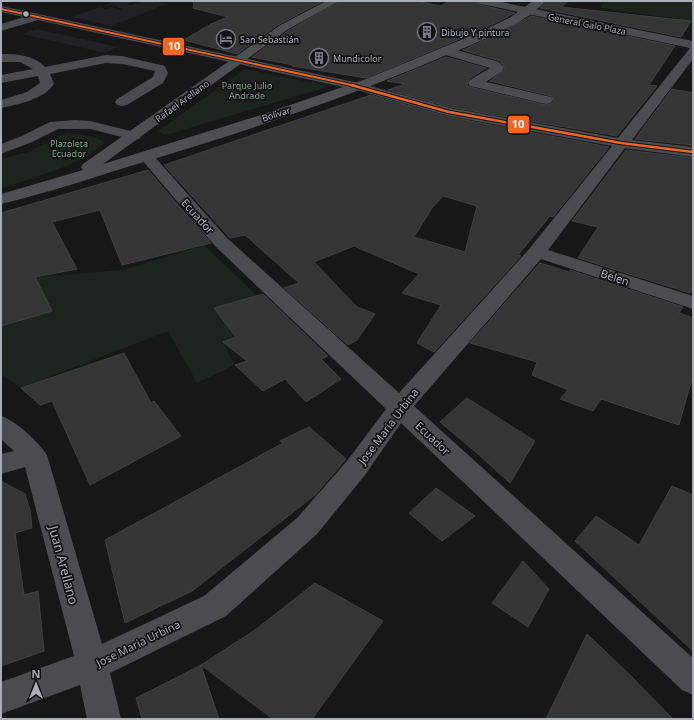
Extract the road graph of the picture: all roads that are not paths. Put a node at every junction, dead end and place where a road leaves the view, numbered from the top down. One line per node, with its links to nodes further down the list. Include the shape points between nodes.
1 (334, 1): 12 (main road, Rafael Arellano, via 283,28)
2 (481, 1): 5 (street, General Galo Plaza)
3 (540, 1): 5 (main road, Bolivar)
4 (1, 9): 6 (street)
5 (528, 12): 8 (street, General Galo Plaza); 9 (main road, Bolivar)
6 (36, 18): 7 (street); 12 (street)
7 (1, 28)
8 (693, 45)
9 (446, 51): 15 (main road, Bolivar); 17 (street, via 498,68 476,83)
10 (693, 51): 21 (street, Jose Maria Urbina)
11 (1, 58): 13 (street, via 26,59 33,62)
12 (237, 62): 15 (street); 20 (main road, Rafael Arellano)
13 (43, 74): 14 (street); 16 (street, via 42,83); 18 (street, via 106,59 160,69 162,73 158,80); 19 (street, via 47,84 42,90)
14 (1, 79)
15 (359, 87): 21 (street, via 449,112); 24 (main road, Bolivar)
16 (1, 93)
17 (546, 100)
18 (122, 102)
19 (1, 104)
20 (134, 136): 22 (street, via 90,125 54,125); 25 (main road, Rafael Arellano)
21 (621, 143): 23 (street); 27 (street, Jose Maria Urbina)
22 (1, 149)
23 (693, 152)
24 (146, 157): 25 (main road, Bolivar); 29 (street, Ecuador, via 221,242)
25 (72, 178): 26 (main road, Bolivar)
26 (1, 198)
27 (537, 252): 28 (street, Belen); 29 (street, Jose Maria Urbina)
28 (693, 303)
29 (400, 407): 33 (street, Jose Maria Urbina, via 356,468 306,526 215,606); 34 (street, Ecuador)
30 (1, 425): 31 (street)
31 (34, 455): 32 (street); 33 (street, Juan Arellano)
32 (1, 464)
33 (92, 665): 35 (street, Jose Maria Urbina); 36 (street, Juan Arellano)
34 (693, 679)
35 (1, 698)
36 (104, 719)

